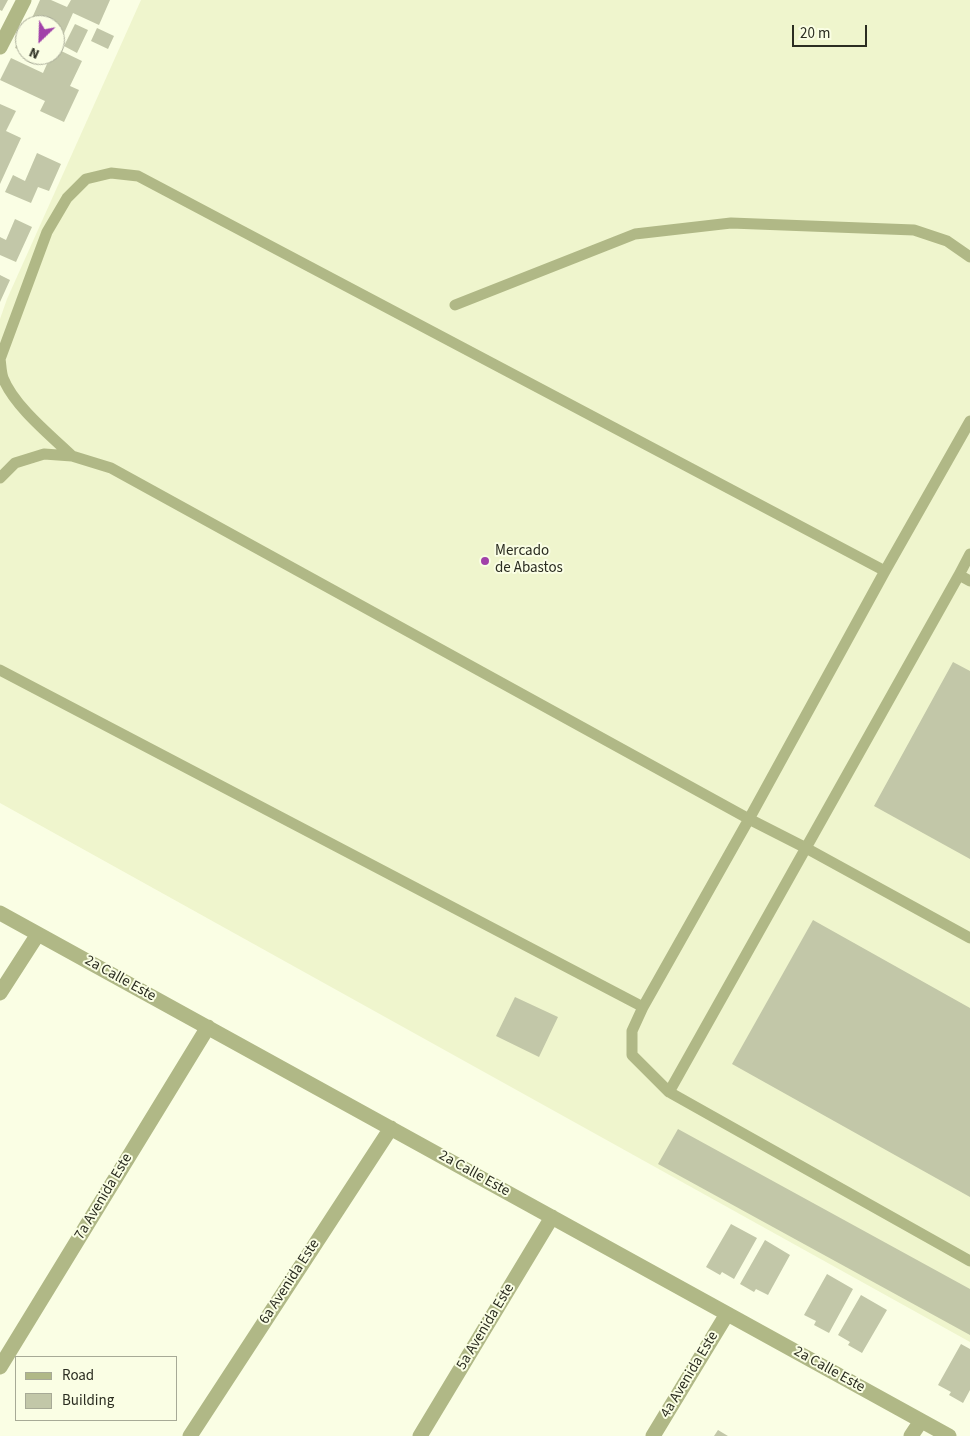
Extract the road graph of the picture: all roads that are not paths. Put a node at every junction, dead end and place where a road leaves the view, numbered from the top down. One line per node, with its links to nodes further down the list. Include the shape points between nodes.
1 (24, 0): 2 (street)
2 (0, 47)
3 (970, 256): 4 (lane, via 947,241 914,230 730,223 635,234)
4 (455, 305)
5 (970, 421): 9 (lane)
6 (72, 456): 7 (lane, via 44,454 15,463); 9 (lane, via 11,393 0,359 47,232 67,198 86,179 111,173 138,176); 13 (lane, via 111,468)
7 (0, 478)
8 (970, 554): 10 (lane)
9 (885, 571): 13 (lane)
10 (959, 575): 11 (lane); 14 (lane)
11 (970, 581)
12 (0, 670): 19 (lane)
13 (750, 819): 14 (lane); 19 (lane)
14 (806, 848): 17 (lane); 21 (lane)
15 (0, 913): 16 (street, 2a Calle Este)
16 (38, 934): 18 (street); 20 (street, 2a Calle Este)
17 (970, 938)
18 (0, 993)
19 (643, 1007): 21 (lane, via 632,1031 632,1055)
20 (208, 1027): 22 (street, 2a Calle Este); 26 (street, 7a Avenida Este)
21 (669, 1092): 24 (lane)
22 (390, 1128): 23 (street, 2a Calle Este); 28 (street, 6a Avenida Este)
23 (552, 1217): 25 (street, 2a Calle Este); 29 (street, 5a Avenida Este)
24 (970, 1261)
25 (727, 1314): 27 (street, 2a Calle Este); 30 (street, 4a Avenida Este)
26 (0, 1367)
27 (921, 1421): 31 (street); 32 (street, 2a Calle Este)
28 (190, 1436)
29 (420, 1436)
30 (653, 1436)
31 (912, 1436)
32 (949, 1436)

